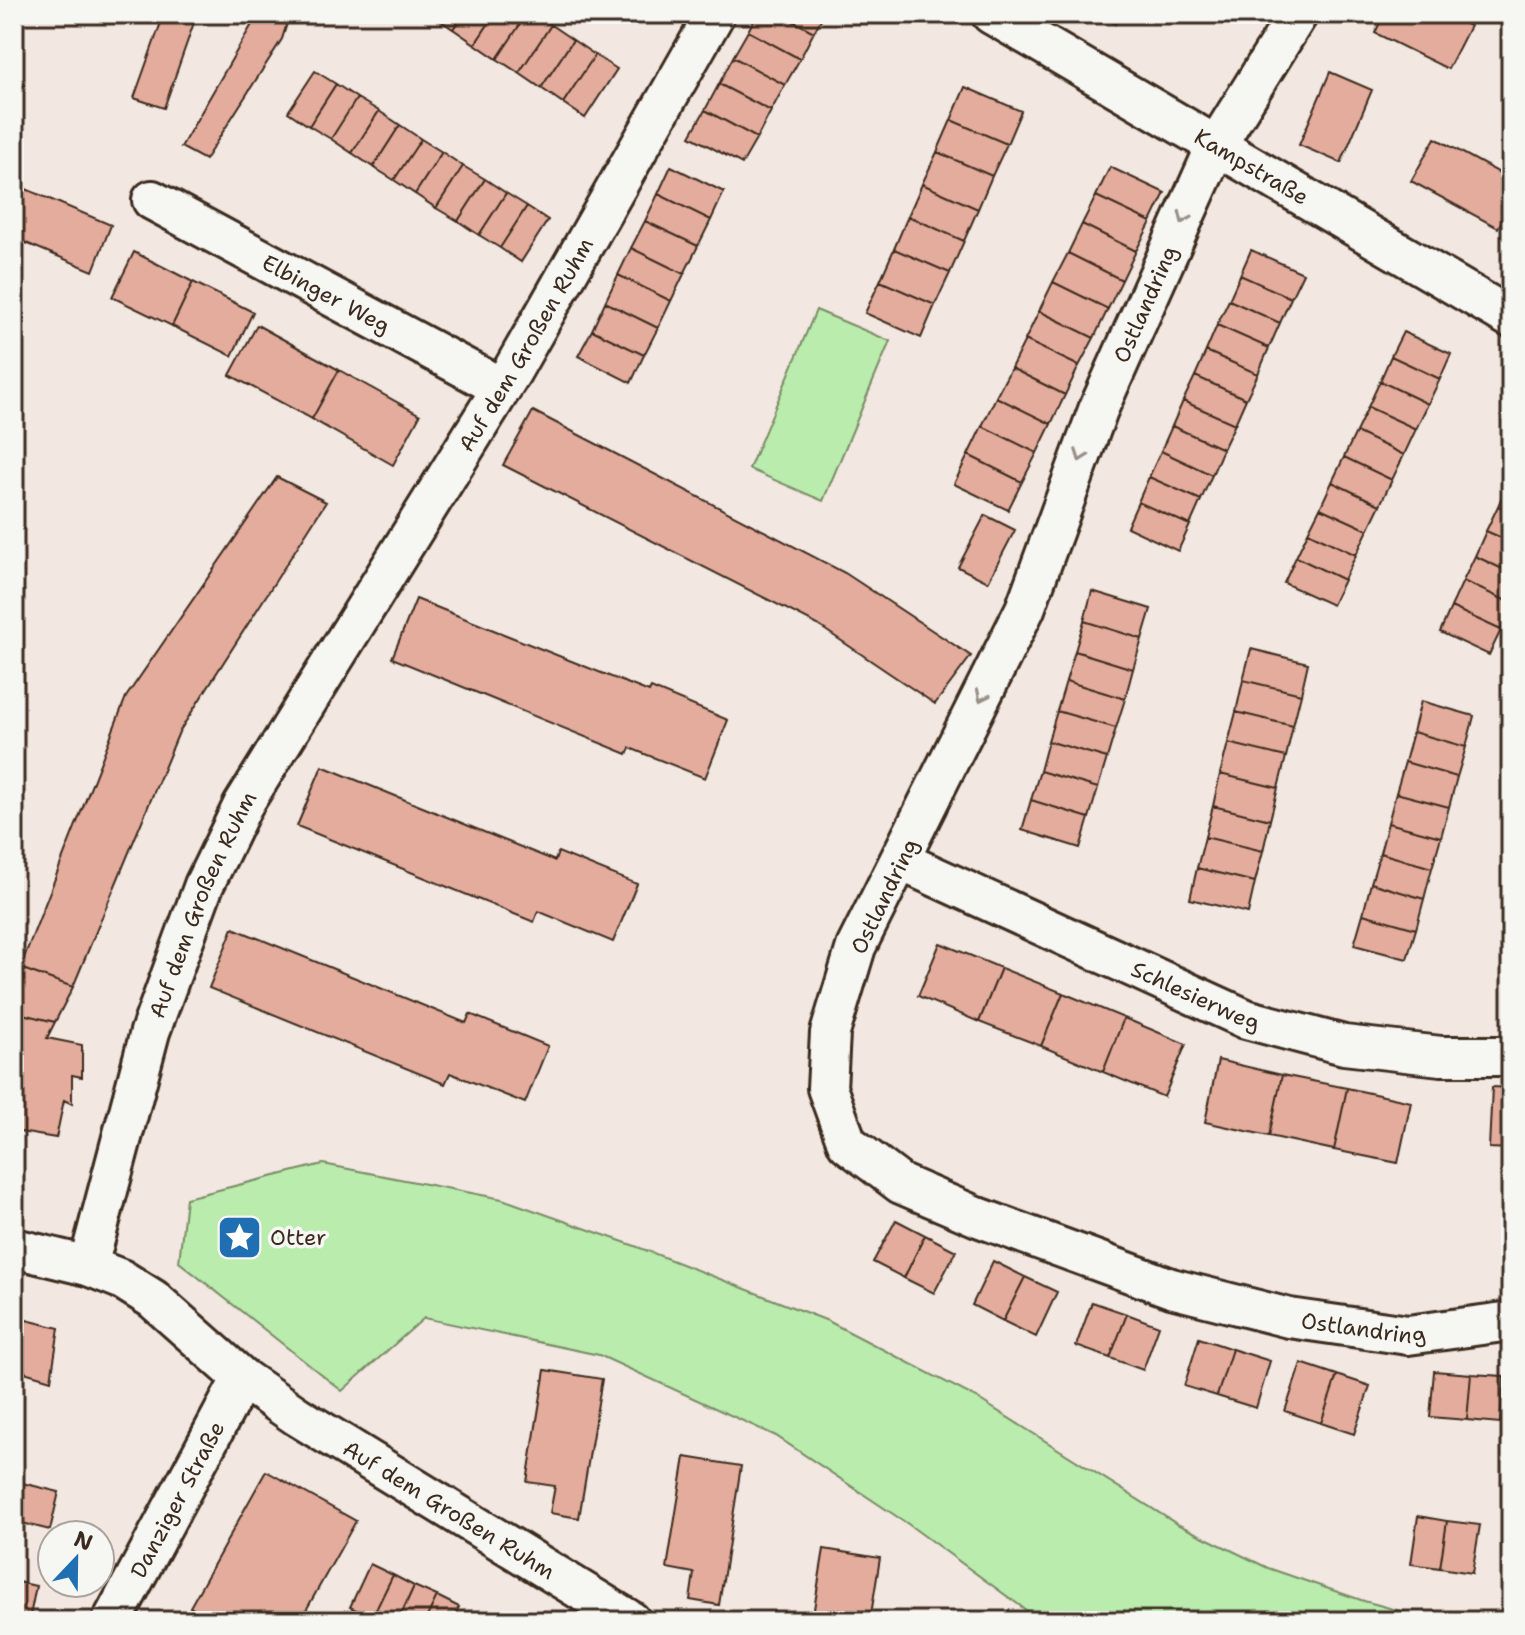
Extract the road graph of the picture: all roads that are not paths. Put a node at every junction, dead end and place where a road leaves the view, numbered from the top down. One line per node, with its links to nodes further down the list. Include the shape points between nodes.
1 (715, 14): 8 (street, Auf dem Großen Ruhm)
2 (991, 14): 4 (street, Kampstraße)
3 (1298, 14): 5 (street, Ostlandring)
4 (1040, 26): 5 (street, Kampstraße)
5 (1216, 146): 7 (street, Kampstraße); 9 (street, Ostlandring, one-way to 9, via 1098,410 1025,609)
6 (152, 200): 8 (street, Elbinger Weg)
7 (1511, 318)
8 (502, 388): 12 (street, Auf dem Großen Ruhm, via 243,805 204,885 150,1032)
9 (901, 861): 10 (street, Schlesierweg, via 1246,1019 1344,1045 1441,1056); 13 (street, Ostlandring, via 856,947 830,1033 827,1088 847,1143 901,1184 1171,1288 1289,1318 1408,1335)
10 (1511, 1056)
11 (14, 1248): 12 (street)
12 (88, 1266): 14 (street, Auf dem Großen Ruhm, via 153,1299)
13 (1511, 1321)
14 (242, 1378): 15 (street, Danziger Straße); 16 (street, Auf dem Großen Ruhm)
15 (112, 1621)
16 (631, 1621)

